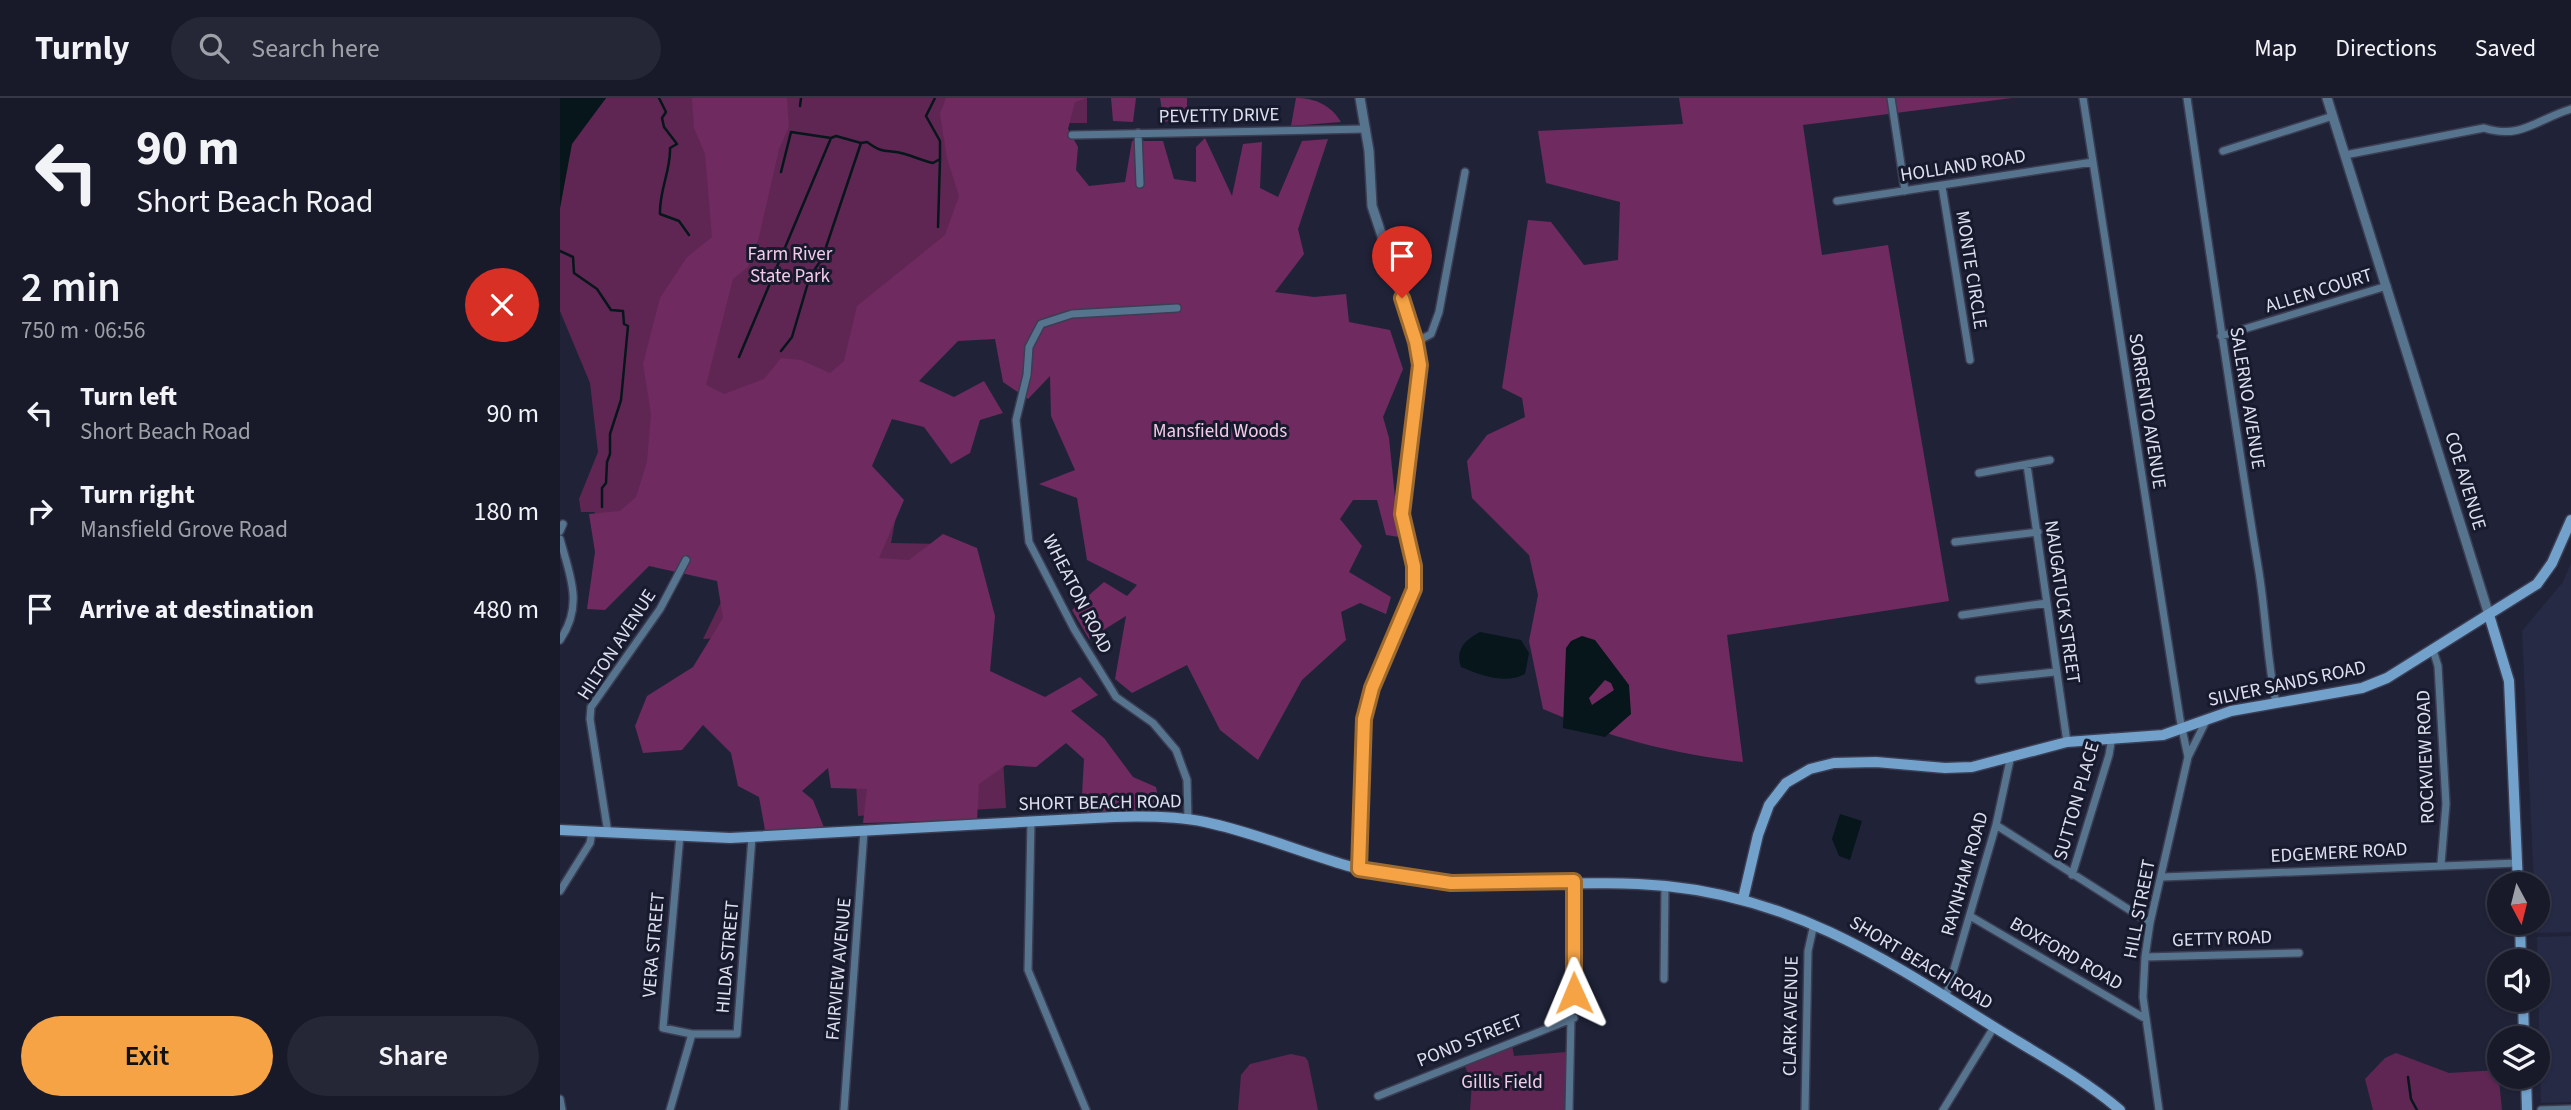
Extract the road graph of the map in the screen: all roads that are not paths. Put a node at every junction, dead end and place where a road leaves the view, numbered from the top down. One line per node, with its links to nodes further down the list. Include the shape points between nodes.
1 (1360, 98): 8 (street)
2 (1891, 98): 17 (street)
3 (2083, 98): 13 (street, SORRENTO AVENUE)
4 (2186, 98): 21 (street, SALERNO AVENUE)
5 (2327, 98): 7 (street, COE AVENUE)
6 (2571, 109): 12 (street, via 2530,128 2503,134 2484,128)
7 (2333, 116): 11 (street); 12 (street, COE AVENUE)
8 (1366, 129): 9 (street, PEVETTY DRIVE); 22 (street, via 1376,224)
9 (1138, 133): 10 (street, PEVETTY DRIVE); 15 (street)
10 (1072, 135)
11 (2223, 151)
12 (2345, 155): 19 (street, COE AVENUE)
13 (2092, 162): 16 (street, HOLLAND ROAD); 41 (street, SORRENTO AVENUE)
14 (1465, 172): 22 (street, via 1439,312 1431,334)
15 (1140, 184)
16 (1942, 186): 17 (street, HOLLAND ROAD); 23 (street, MONTE CIRCLE)
17 (1905, 191): 18 (street, HOLLAND ROAD)
18 (1837, 201)
19 (2387, 286): 21 (street, ALLEN COURT); 34 (street, COE AVENUE)
20 (1177, 308): 46 (street, WHEATON ROAD, via 1072,314 1041,324 1029,347 1016,436 1029,542 1116,697 1153,723 1176,750 1187,780)
21 (2221, 336): 39 (street, SALERNO AVENUE, via 2266,611 2269,678)
22 (1416, 342): 57 (street, via 1419,380 1402,514 1414,566 1414,589 1365,712)
23 (1969, 360)
24 (2050, 460): 25 (street)
25 (2027, 465): 26 (street); 28 (street, NAUGATUCK STREET)
26 (1979, 473)
27 (2571, 520): 34 (main road, SILVER SANDS ROAD, via 2543,577)
28 (2038, 532): 30 (street); 32 (street, NAUGATUCK STREET)
29 (560, 540): 35 (street, via 575,600 572,620)
30 (1955, 542)
31 (686, 560): 52 (street, HILTON AVENUE, via 660,609 591,707)
32 (2047, 603): 33 (street); 37 (street, NAUGATUCK STREET)
33 (1962, 615)
34 (2489, 615): 36 (main road, SILVER SANDS ROAD); 55 (main road, COE AVENUE, via 2509,681)
35 (560, 640)
36 (2433, 650): 39 (main road, SILVER SANDS ROAD, via 2362,688); 56 (street, ROCKVIEW ROAD, via 2438,666 2446,804)
37 (2055, 672): 38 (street); 43 (street, NAUGATUCK STREET)
38 (1979, 680)
39 (2276, 703): 40 (main road, SILVER SANDS ROAD)
40 (2207, 719): 41 (main road, SILVER SANDS ROAD); 44 (street, HILL STREET)
41 (2182, 728): 42 (main road, SILVER SANDS ROAD, via 2156,736); 44 (street, HILL STREET)
42 (2112, 737): 43 (main road, SILVER SANDS ROAD); 59 (street, SUTTON PLACE)
43 (2067, 742): 45 (main road, SILVER SANDS ROAD)
44 (2188, 757): 60 (street, HILL STREET)
45 (2010, 760): 48 (street, RAYNHAM ROAD); 64 (main road, SILVER SANDS ROAD, via 1959,769 1834,763 1800,774 1777,793 1762,820)
46 (1188, 819): 47 (main road, SHORT BEACH ROAD, via 1141,816); 57 (main road, SHORT BEACH ROAD)
47 (1031, 821): 50 (main road, SHORT BEACH ROAD); 83 (street, via 1028,971)
48 (1996, 825): 59 (street); 65 (street, RAYNHAM ROAD)
49 (560, 830): 51 (main road, SHORT BEACH ROAD)
50 (864, 831): 54 (main road, SHORT BEACH ROAD); 82 (street, FAIRVIEW AVENUE)
51 (592, 832): 52 (main road, SHORT BEACH ROAD); 63 (street)
52 (608, 833): 53 (main road, SHORT BEACH ROAD)
53 (680, 835): 54 (main road, SHORT BEACH ROAD); 75 (street, VERA STREET, via 663,1028)
54 (752, 837): 75 (street, HILDA STREET, via 737,1034)
55 (2518, 863): 56 (street, EDGEMERE ROAD); 58 (main road, COE AVENUE)
56 (2441, 864): 60 (street, EDGEMERE ROAD)
57 (1359, 869): 61 (main road, SHORT BEACH ROAD, via 1451,883)
58 (2518, 872)
59 (2072, 875): 67 (street)
60 (2162, 877): 67 (street, HILL STREET)
61 (1574, 881): 62 (main road, SHORT BEACH ROAD); 72 (street)
62 (1665, 886): 64 (main road, SHORT BEACH ROAD); 70 (street)
63 (560, 891)
64 (1744, 899): 66 (main road, SHORT BEACH ROAD)
65 (1970, 916): 71 (street, RAYNHAM ROAD); 73 (street, BOXFORD ROAD)
66 (1815, 923): 71 (main road, SHORT BEACH ROAD, via 1890,960); 85 (street, CLARK AVENUE, via 1808,951)
67 (2150, 923): 69 (street, HILL STREET)
68 (2299, 953): 69 (street, GETTY ROAD)
69 (2146, 957): 73 (street, HILL STREET)
70 (1664, 979)
71 (1946, 996): 74 (main road, SHORT BEACH ROAD)
72 (1574, 1018): 77 (street, POND STREET); 84 (street)
73 (2146, 1019): 88 (street, HILL STREET)
74 (1994, 1027): 86 (street); 87 (main road, SHORT BEACH ROAD)
75 (692, 1034): 81 (street)
76 (2526, 1089): 89 (main road)
77 (1378, 1096)
78 (560, 1099): 80 (street)
79 (2571, 1109): 90 (street)
80 (562, 1110)
81 (670, 1110)
82 (844, 1110)
83 (1086, 1110)
84 (1569, 1110)
85 (1805, 1110)
86 (1943, 1110)
87 (2120, 1110)
88 (2159, 1110)
89 (2527, 1110)
90 (2542, 1110)

